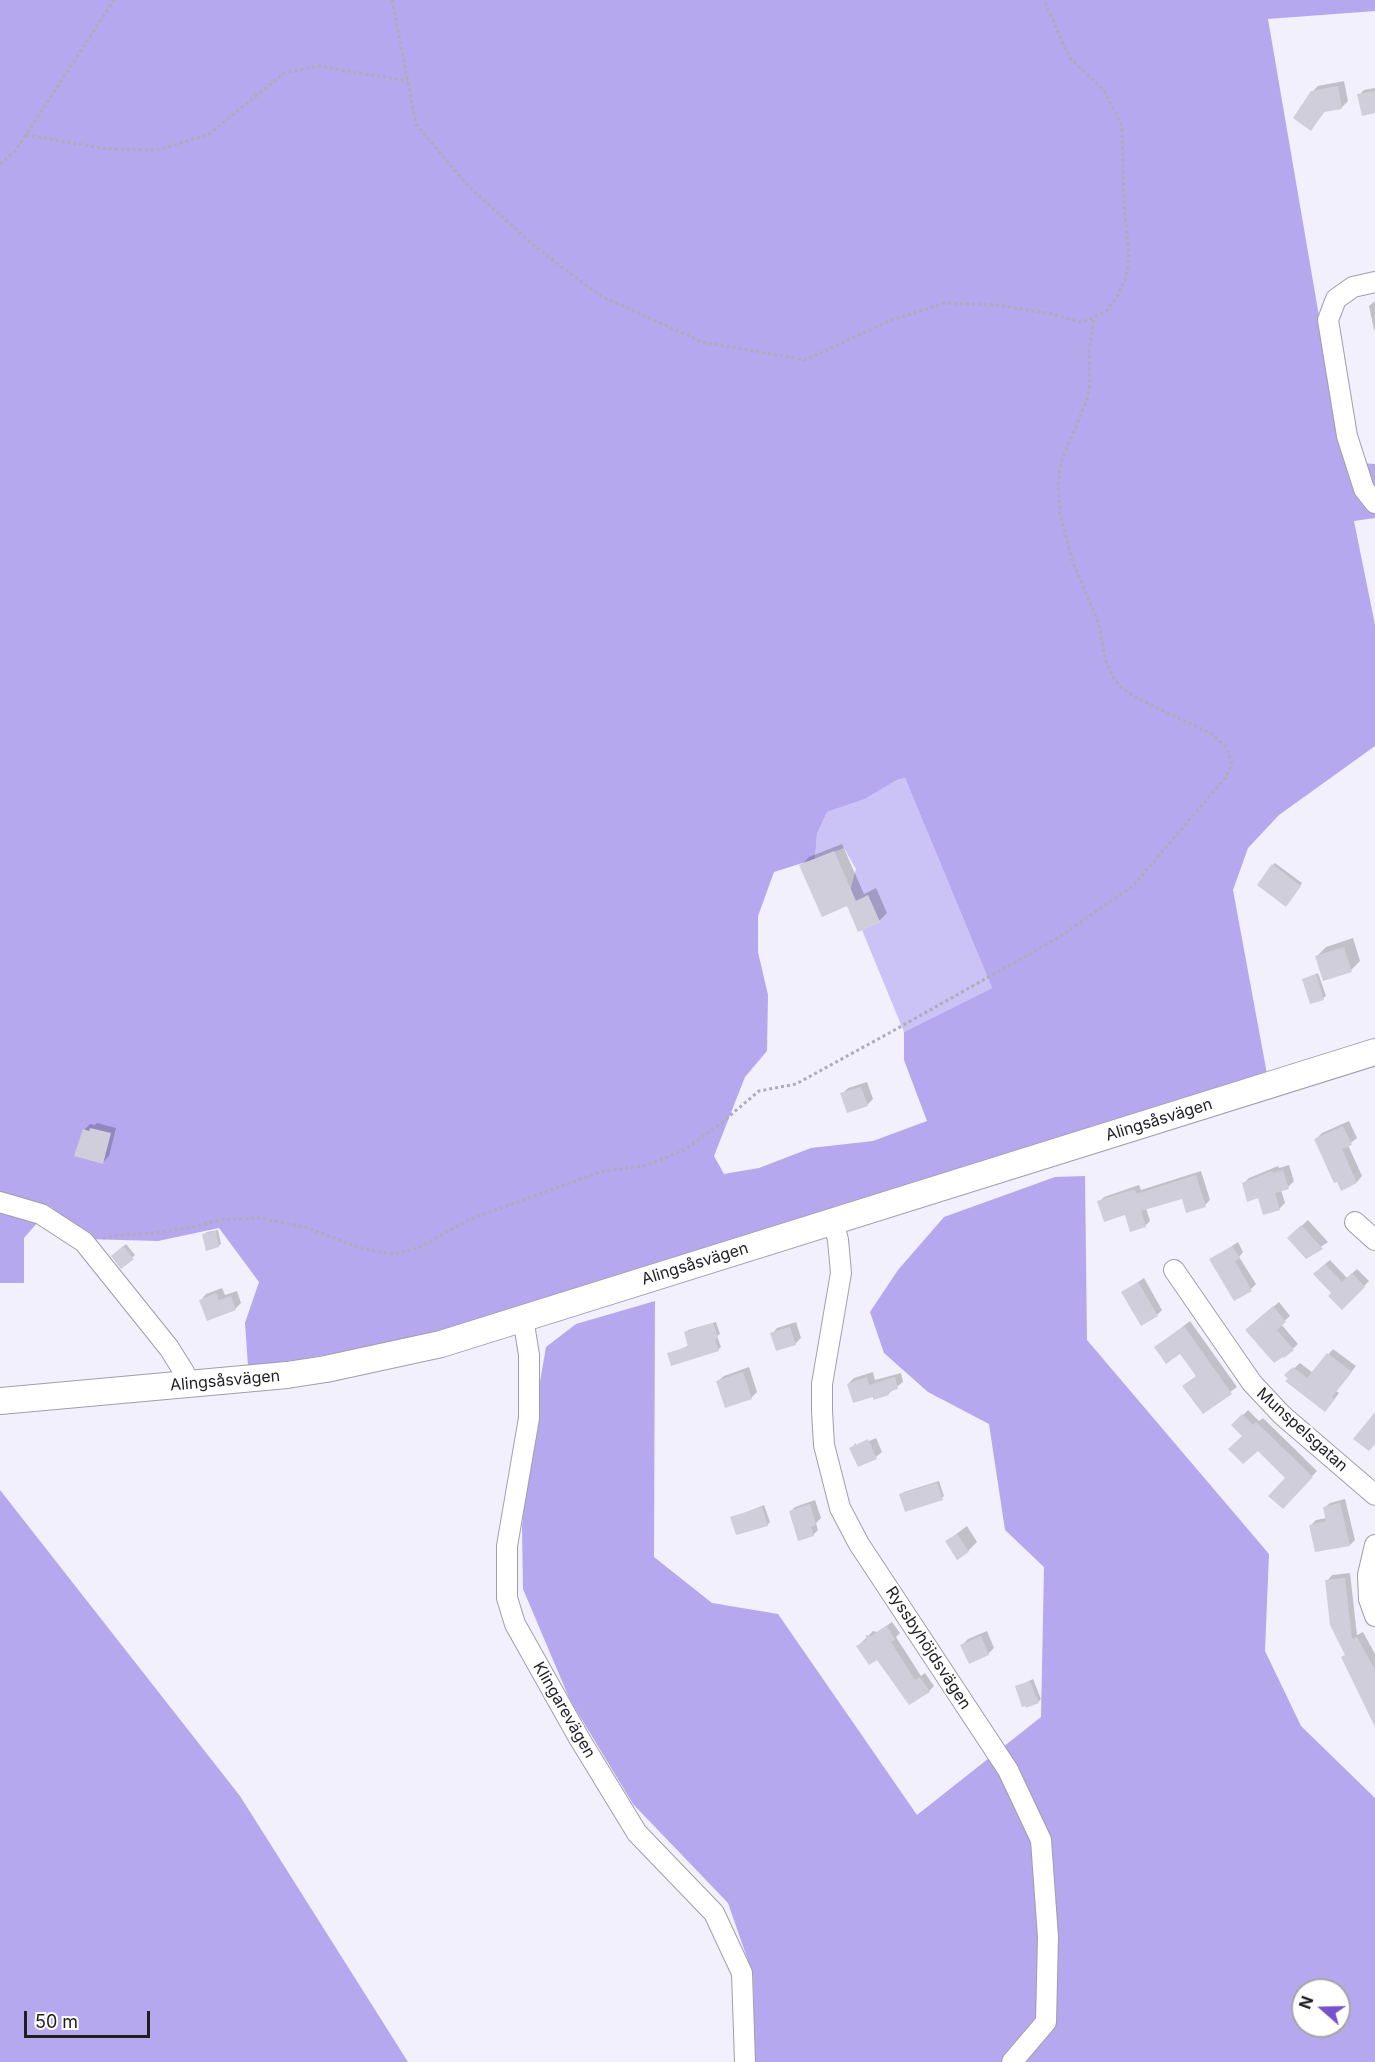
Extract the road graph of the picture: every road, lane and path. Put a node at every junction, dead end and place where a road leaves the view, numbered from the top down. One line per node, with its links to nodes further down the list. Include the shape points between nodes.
1 (114, 0): 5 (path)
2 (392, 0): 4 (path)
3 (1044, 0): 8 (path, via 1069,57 1104,90 1122,126 1129,256 1126,277 1107,310)
4 (408, 81): 5 (path, via 318,66 284,73 209,134 159,150 106,149); 8 (path, via 417,124 469,187 538,249 599,295 702,342 805,360 890,321 945,303 995,305 1080,322)
5 (26, 135): 6 (path)
6 (0, 164)
7 (1375, 282): 9 (street, via 1353,286 1336,299 1328,320 1347,436 1364,489)
8 (1094, 318): 15 (path, via 1087,400 1061,462 1058,485 1060,514 1072,560 1099,624 1105,659 1114,679 1135,697 1212,734 1226,747 1232,764 1225,778 1133,886 1056,939 891,1032 796,1084 759,1091 684,1150 648,1165 600,1172 468,1220 418,1248 394,1254 363,1249 305,1227 260,1218 219,1220)
9 (1375, 503)
10 (1375, 1052): 12 (main road, Alingsåsvägen)
11 (0, 1202): 15 (street, via 41,1214)
12 (832, 1221): 17 (main road, Alingsåsvägen); 24 (street, Ryssbyhöjdsvägen, via 841,1274 822,1411 824,1445 840,1508 859,1544 1008,1770 1041,1840 1048,1937 1046,2022)
13 (1355, 1222): 14 (street)
14 (1375, 1240)
15 (84, 1242): 18 (street, via 169,1348 184,1372)
16 (1174, 1270): 20 (street, Munspelsgatan, via 1252,1383 1282,1416)
17 (523, 1318): 18 (main road, Alingsåsvägen, via 441,1344 326,1369); 23 (street, Klingarevägen, via 529,1355 529,1419 507,1546 507,1598 514,1624 637,1833 714,1913 742,1973)
18 (186, 1384): 19 (main road, Alingsåsvägen)
19 (0, 1401)
20 (1375, 1495)
21 (1375, 1545): 22 (street, via 1368,1575)
22 (1375, 1616)
23 (745, 2062)
24 (1012, 2062)

